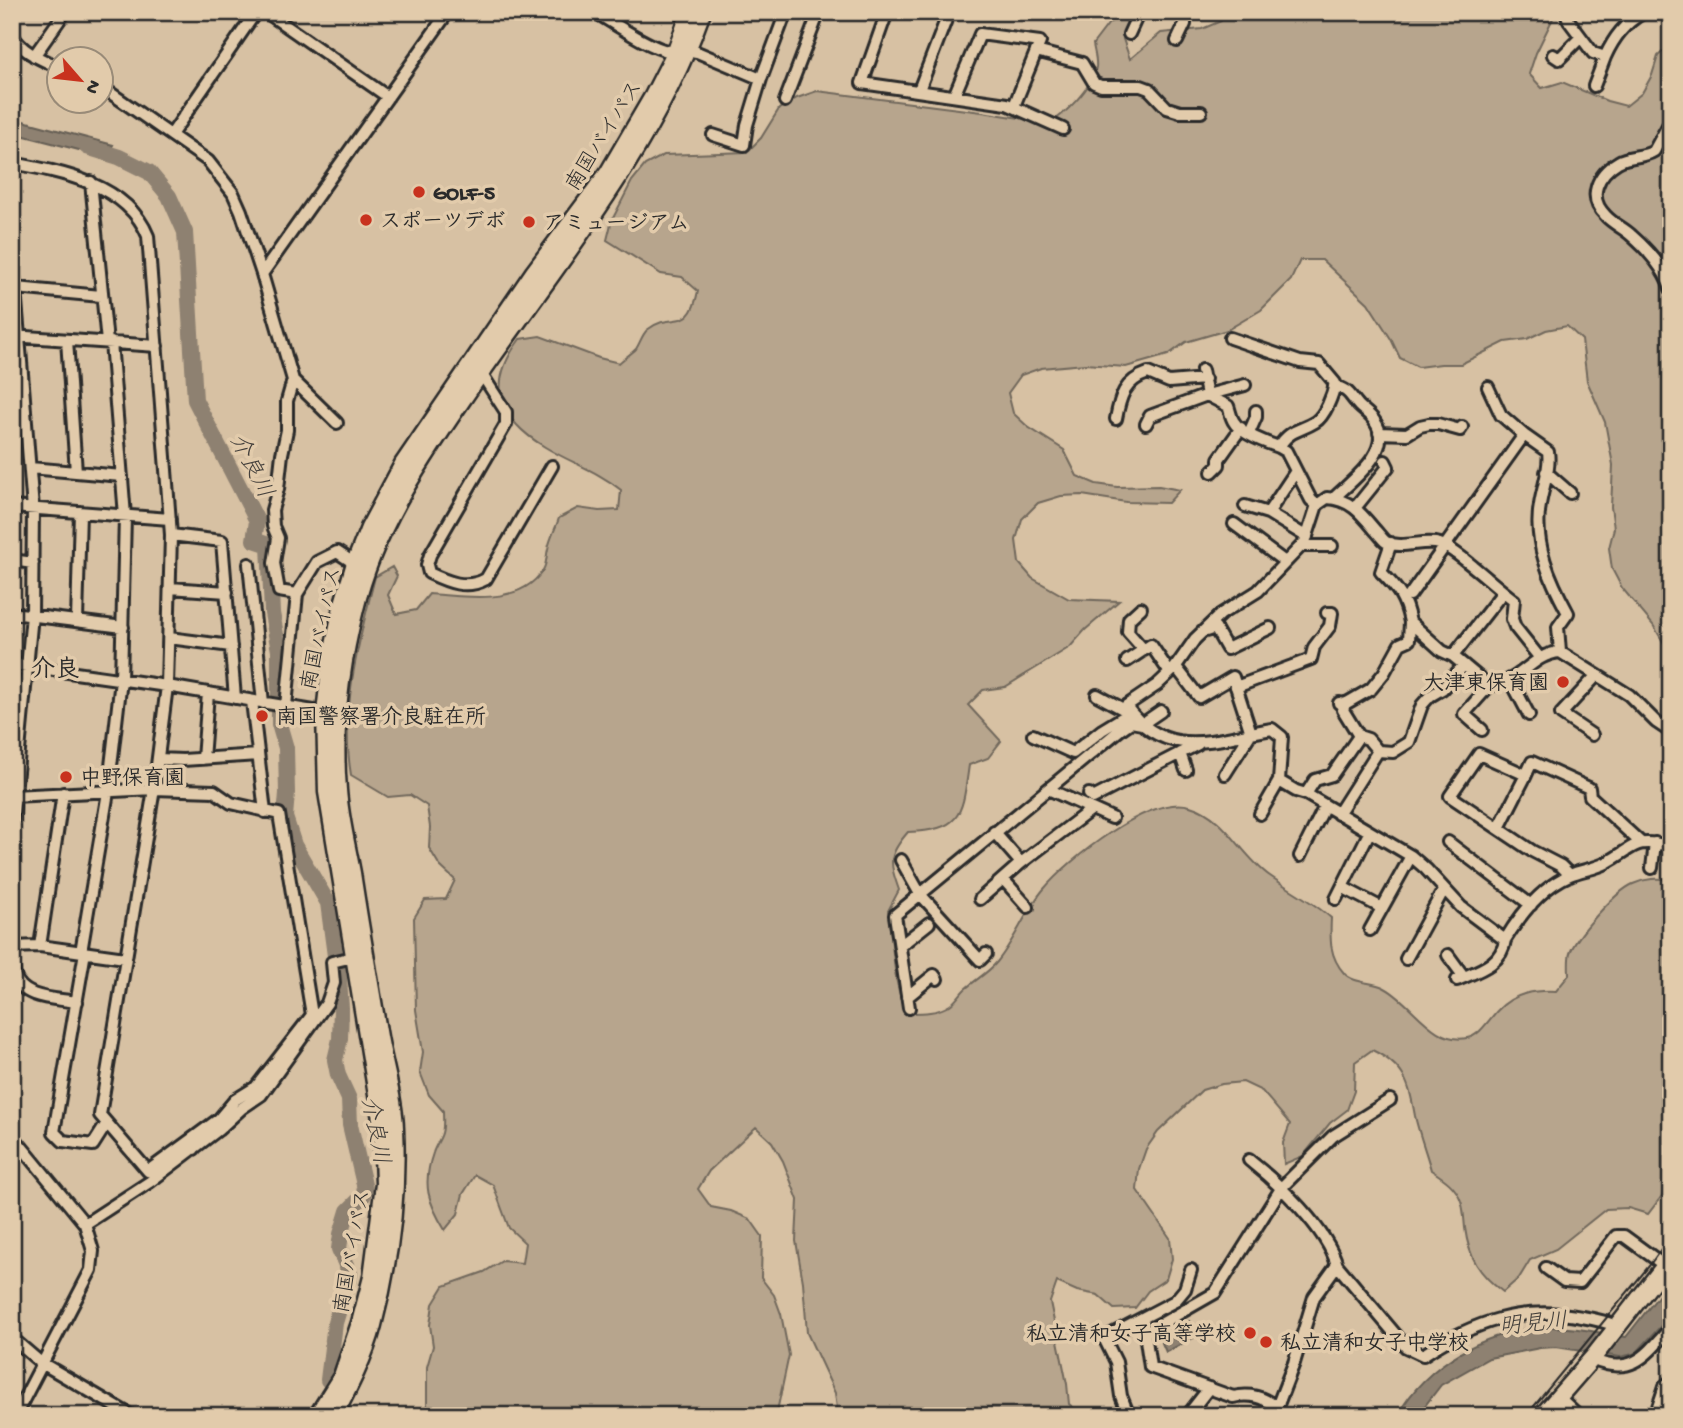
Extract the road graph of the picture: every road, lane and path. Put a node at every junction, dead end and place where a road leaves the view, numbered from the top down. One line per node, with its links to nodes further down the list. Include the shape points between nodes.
1 (65, 12): 23 (street)
2 (256, 12): 37 (street)
3 (266, 12): 31 (street)
4 (448, 12): 31 (street)
5 (595, 12): 20 (street, via 651,44)
6 (690, 12): 20 (highway, 南国バイパス)
7 (702, 12): 20 (highway, 南国バイパス)
8 (786, 12): 26 (street)
9 (819, 12): 32 (street)
10 (887, 12): 28 (street, via 862,83)
11 (949, 12): 28 (street)
12 (1139, 12): 16 (street)
13 (1186, 12): 19 (street)
14 (1566, 12): 18 (street)
15 (1644, 12): 24 (street, via 1625,25)
16 (1129, 34)
17 (12, 35): 23 (street)
18 (1581, 37): 22 (street, via 1559,59); 24 (street, via 1593,53)
19 (1177, 41)
20 (682, 50): 26 (street); 51 (highway, 南国バイパス, via 608,173 534,272)
21 (1036, 51): 29 (street, via 1040,42 980,34); 33 (street); 34 (street, via 1082,63 1101,86 1141,86 1167,108)
22 (1553, 55)
23 (34, 56): 25 (street)
24 (1605, 57): 27 (street)
25 (46, 62)
26 (761, 79): 38 (street, via 744,145)
27 (1594, 86)
28 (919, 90): 29 (street)
29 (954, 96): 33 (street)
30 (116, 97): 37 (street)
31 (388, 97): 42 (street)
32 (785, 101)
33 (1014, 106): 36 (street)
34 (1201, 113)
35 (1671, 120): 44 (street, via 1654,151 1619,161 1604,172 1595,191 1604,215 1633,236 1662,269)
36 (1063, 129)
37 (171, 135): 42 (street, via 208,161 233,193)
38 (713, 135)
39 (12, 163): 40 (street)
40 (91, 182): 45 (street); 50 (street, via 131,208 145,229 151,252)
41 (12, 251): 43 (street)
42 (262, 274): 52 (street)
43 (14, 285): 45 (street); 46 (street)
44 (1671, 289)
45 (102, 296): 49 (street)
46 (16, 337): 48 (street); 68 (street)
47 (1230, 338): 54 (street, via 1319,364)
48 (67, 340): 49 (street); 70 (street)
49 (109, 342): 50 (street); 73 (street)
50 (157, 346): 84 (street)
51 (477, 368): 67 (street, via 506,412 506,424 430,555 429,573 463,585 486,579); 95 (highway, 南国バイパス, via 403,464 377,511)
52 (293, 380): 59 (street); 99 (street, via 272,510 278,538 274,563 279,591)
53 (1245, 385): 56 (street)
54 (1335, 386): 63 (street, via 1347,389 1377,424); 65 (street, via 1318,420 1294,430)
55 (1488, 387): 64 (street, via 1501,415)
56 (1207, 395): 58 (street, via 1204,374 1169,382 1147,373 1122,392); 60 (street, via 1150,416); 62 (street, via 1228,406 1233,422)
57 (1256, 411): 62 (street)
58 (1116, 419)
59 (337, 423)
60 (1146, 424)
61 (1462, 427): 63 (street, via 1429,424 1407,434)
62 (1245, 431): 65 (street); 71 (street)
63 (1379, 433): 75 (street, via 1376,454)
64 (1524, 435): 72 (street, via 1548,452); 89 (street)
65 (1279, 447): 69 (street)
66 (1385, 461): 79 (street, via 1388,467)
67 (552, 466)
68 (30, 468): 70 (street); 80 (street)
69 (1296, 471): 76 (street); 82 (street)
70 (76, 472): 73 (street)
71 (1212, 472)
72 (1546, 472): 74 (street); 113 (street, via 1537,528 1541,551 1567,613 1558,627)
73 (122, 476): 83 (street)
74 (1570, 493)
75 (1334, 498): 76 (street); 79 (street)
76 (1317, 505): 87 (street)
77 (1245, 506): 82 (street)
78 (12, 507): 80 (street)
79 (1355, 508): 88 (street)
80 (33, 509): 81 (street); 93 (street)
81 (80, 512): 83 (street); 105 (street)
82 (1268, 513): 87 (street)
83 (125, 516): 84 (street); 107 (street)
84 (170, 519): 86 (street)
85 (1234, 524): 92 (street)
86 (172, 535): 96 (street); 97 (street, via 222,541)
87 (1304, 541): 90 (street); 92 (street)
88 (1391, 543): 89 (street); 106 (street, via 1381,572 1402,595)
89 (1444, 545): 98 (street); 100 (street)
90 (1332, 546)
91 (12, 560): 93 (street)
92 (1285, 562): 109 (street, via 1258,591 1221,614)
93 (33, 563): 104 (street)
94 (249, 564): 130 (street)
95 (360, 567): 99 (street, via 337,552 330,554 317,562); 133 (highway, 南国バイパス, via 331,660)
96 (170, 588): 97 (street); 110 (street)
97 (227, 592): 111 (street)
98 (1503, 592): 114 (street); 115 (street, via 1514,600 1511,619 1515,627)
99 (297, 594): 130 (street)
100 (1410, 595)
101 (1141, 608): 112 (street, via 1129,619 1128,632)
102 (12, 613): 104 (street)
103 (1327, 613): 125 (street, via 1332,613 1330,626 1311,659)
104 (32, 615): 105 (street); 119 (street)
105 (77, 621): 107 (street)
106 (1410, 622): 114 (street); 144 (street, via 1409,640 1400,644 1371,689 1342,703)
107 (123, 627): 122 (street)
108 (1270, 628): 109 (street, via 1227,649 1215,628)
109 (1203, 632): 120 (street)
110 (169, 638): 111 (street); 124 (street)
111 (231, 646): 129 (street)
112 (1144, 650): 116 (street); 120 (street, via 1151,645)
113 (1560, 652): 115 (street); 121 (street)
114 (1453, 656): 118 (street)
115 (1539, 657): 123 (street)
116 (1128, 661)
117 (12, 664): 119 (street)
118 (1464, 665): 126 (street); 147 (street, via 1422,705 1409,742 1392,752)
119 (27, 666): 122 (street); 135 (street)
120 (1173, 670): 125 (street, via 1199,698 1233,677); 131 (street)
121 (1597, 675): 140 (street, via 1629,695); 143 (street, via 1561,713)
122 (121, 680): 124 (street); 158 (street)
123 (1510, 680): 126 (street); 134 (street)
124 (167, 686): 127 (street); 151 (street)
125 (1236, 687): 141 (street)
126 (1489, 687): 138 (street, via 1464,714)
127 (208, 693): 129 (street); 150 (street)
128 (1097, 695): 131 (street)
129 (235, 698): 130 (street)
130 (271, 704): 133 (street); 149 (street)
131 (1125, 707): 136 (street); 137 (street)
132 (1161, 711): 136 (street)
133 (331, 714): 202 (highway, 南国バイパス, via 327,792); 232 (highway, 南国バイパス, via 338,793 395,1124 396,1184 390,1244 373,1327)
134 (1529, 715)
135 (18, 719): 162 (street)
136 (1136, 723): 137 (street, via 1125,716); 146 (street, via 1175,741); 157 (street)
137 (1102, 730): 142 (street, via 1073,753)
138 (1482, 730)
139 (1294, 731): 145 (street)
140 (1671, 732)
141 (1251, 733): 145 (street, via 1272,729); 146 (street); 153 (street)
142 (1033, 735)
143 (1592, 735)
144 (1359, 736): 147 (street); 160 (street, via 1332,775 1315,780)
145 (1282, 737): 155 (street)
146 (1198, 744): 148 (street)
147 (1378, 751): 167 (street)
148 (1180, 753): 152 (street); 161 (street, via 1093,798)
149 (258, 755): 150 (street); 165 (street)
150 (203, 758): 151 (street)
151 (158, 759): 156 (street)
152 (1186, 770)
153 (1225, 774)
154 (1526, 775): 170 (street); 170 (street, via 1479,754 1450,796); 174 (street, via 1532,762 1589,788 1590,796)
155 (1279, 780): 160 (street); 166 (street)
156 (154, 789): 158 (street); 165 (street, via 214,791 230,803); 203 (street)
157 (1048, 789): 164 (street); 171 (street)
158 (108, 792): 159 (street); 198 (street)
159 (63, 793): 162 (street); 195 (street)
160 (1306, 793): 163 (street)
161 (1089, 794)
162 (14, 796): 169 (street)
163 (1325, 806): 167 (street); 177 (street)
164 (1092, 809): 168 (street); 180 (street)
165 (265, 812): 210 (street, via 279,814 312,1015 256,1087 235,1100)
166 (1260, 814)
167 (1338, 814): 172 (street)
168 (1112, 818)
169 (12, 824)
170 (1499, 828): 182 (street)
171 (993, 832): 180 (street); 186 (street)
172 (1370, 833): 178 (street); 184 (street)
173 (1448, 842): 189 (street)
174 (1640, 842): 175 (street); 182 (street, via 1606,863)
175 (1655, 843): 176 (street); 181 (street)
176 (1671, 846)
177 (1300, 856)
178 (1411, 856): 185 (street); 191 (street)
179 (901, 860): 186 (street)
180 (1021, 863): 183 (street)
181 (1653, 868)
182 (1570, 875): 189 (street)
183 (1003, 879): 187 (street); 190 (street)
184 (1342, 887): 188 (street); 191 (street)
185 (1444, 889): 194 (street); 204 (street)
186 (920, 894): 196 (street, via 895,915); 199 (street, via 980,960)
187 (980, 899)
188 (1336, 899)
189 (1531, 905): 194 (street)
190 (1028, 907)
191 (1382, 908): 193 (street)
192 (929, 923): 196 (street)
193 (1370, 930)
194 (1505, 940): 200 (street, via 1494,963 1460,979)
195 (40, 946): 197 (street); 198 (street)
196 (900, 946): 205 (street, via 908,1002 934,975)
197 (12, 947)
198 (83, 952): 203 (street); 206 (street)
199 (986, 954)
200 (1448, 955)
201 (12, 957): 206 (street, via 14,975 29,994)
202 (353, 957): 210 (street, via 332,961 334,983 327,1003 261,1095); 231 (highway, 南国バイパス, via 382,1125 384,1184 372,1277 360,1323 342,1376)
203 (125, 958): 208 (street, via 100,1115)
204 (1406, 959)
205 (937, 979)
206 (76, 1002): 208 (street, via 54,1132 63,1141 93,1145)
207 (1390, 1100): 212 (street, via 1333,1136)
208 (107, 1124): 210 (street, via 148,1171)
209 (12, 1135): 213 (street)
210 (192, 1145): 213 (street, via 137,1192)
211 (1249, 1160): 212 (street)
212 (1282, 1188): 215 (street, via 1332,1250); 226 (street, via 1215,1293 1145,1333 1150,1367)
213 (85, 1224): 224 (street, via 93,1251 90,1270)
214 (1668, 1262): 216 (street, via 1624,1236 1616,1236 1580,1282 1564,1281); 219 (highway)
215 (1337, 1265): 219 (street, via 1406,1347 1418,1354 1478,1325 1533,1312 1604,1321); 228 (street, via 1314,1297)
216 (1546, 1268)
217 (1191, 1270): 233 (street, via 1175,1301 1104,1338 1116,1362)
218 (1671, 1327): 223 (street, via 1635,1363 1607,1365)
219 (1616, 1330): 223 (highway)
220 (1671, 1334): 222 (street, via 1664,1341)
221 (12, 1339): 224 (street)
222 (1671, 1348)
223 (1593, 1357): 227 (highway)
224 (42, 1364): 229 (street); 230 (street)
225 (1671, 1381): 237 (street)
226 (1209, 1388): 228 (street, via 1233,1397 1262,1398); 234 (street)
227 (1559, 1397): 235 (highway); 236 (street)
228 (1278, 1411)
229 (15, 1416)
230 (132, 1416)
231 (317, 1416)
232 (334, 1416)
233 (1129, 1416)
234 (1187, 1416)
235 (1542, 1416)
236 (1578, 1416)
237 (1655, 1416)

